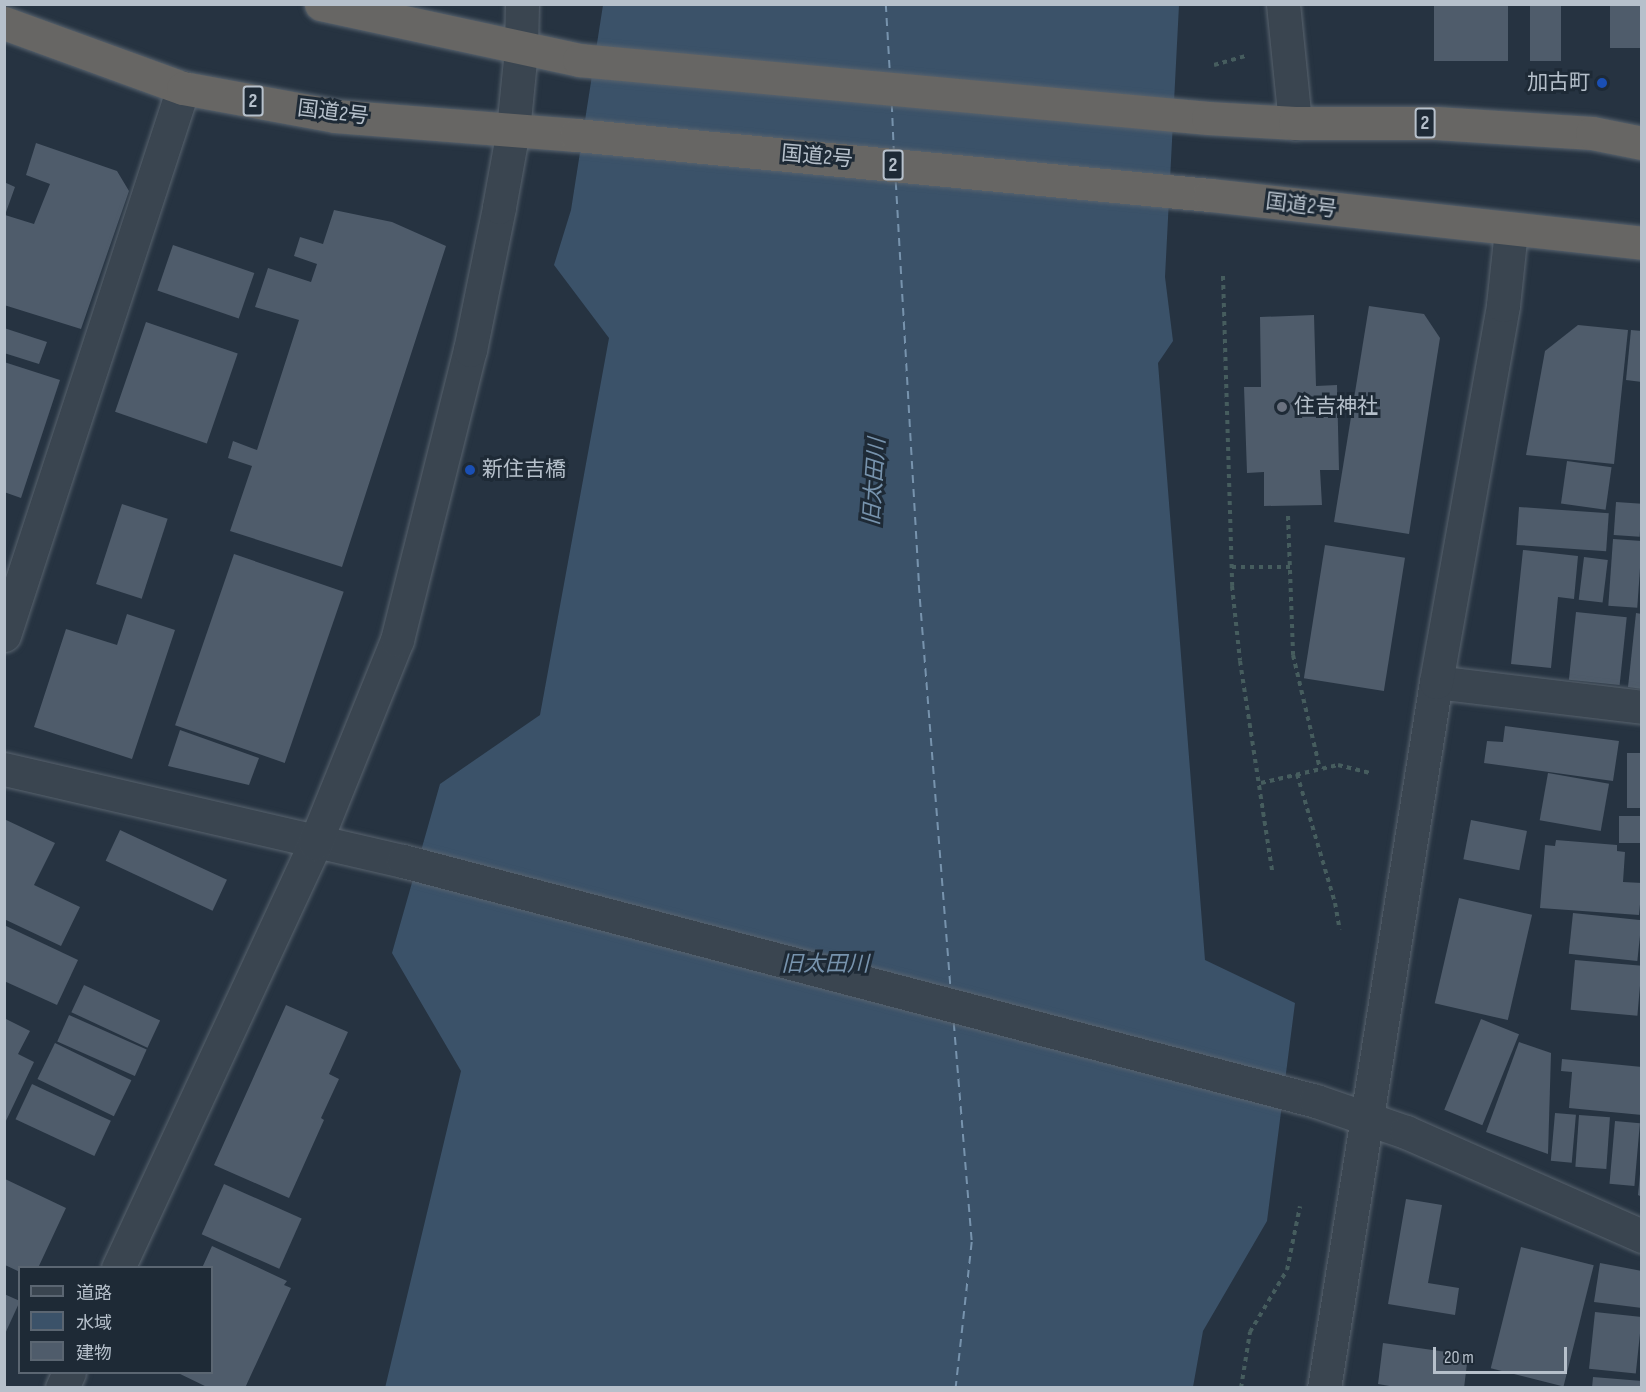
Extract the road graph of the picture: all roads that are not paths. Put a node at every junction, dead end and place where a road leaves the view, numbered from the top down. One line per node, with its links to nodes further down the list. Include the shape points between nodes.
1 (321, 4): 5 (highway, 2)
2 (522, 4): 5 (street)
3 (1283, 4): 7 (street)
4 (4, 23): 6 (highway, 国道2号 / 2)
5 (521, 50): 7 (highway, 2, via 579,60); 8 (street)
6 (183, 88): 8 (highway, 国道2号 / 2, via 335,116); 12 (street)
7 (1295, 123): 9 (highway, 2, via 1447,124 1592,133)
8 (513, 130): 10 (highway, 国道2号 / 2, via 1210,195); 16 (street, via 470,350 397,640)
9 (1641, 143)
10 (1511, 230): 11 (highway, 国道2号 / 2); 13 (street, via 1503,305)
11 (1641, 243)
12 (4, 634)
13 (1436, 682): 14 (street); 17 (street)
14 (1641, 707)
15 (4, 769): 16 (street)
16 (315, 843): 17 (street, via 403,861); 19 (street)
17 (1366, 1118): 18 (street); 22 (street)
18 (1641, 1236)
19 (119, 1266)
20 (68, 1374): 21 (street)
21 (62, 1388)
22 (1324, 1388)

